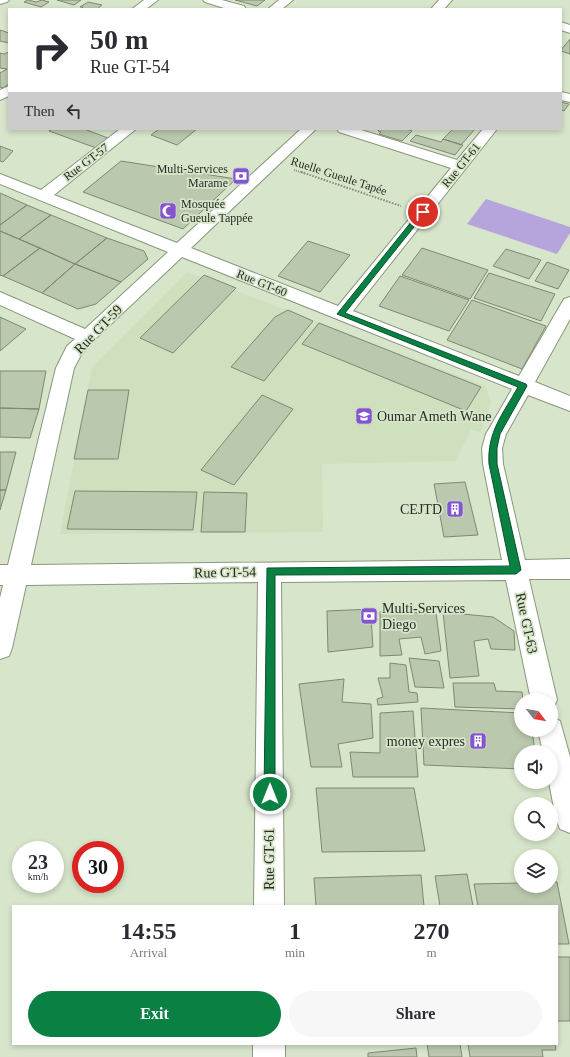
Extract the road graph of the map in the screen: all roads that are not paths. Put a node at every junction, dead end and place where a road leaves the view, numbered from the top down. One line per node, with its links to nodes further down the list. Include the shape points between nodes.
1 (3, 0): 6 (street)
2 (152, 0): 7 (street)
3 (209, 0): 8 (street)
4 (287, 0): 9 (street)
5 (446, 0): 10 (street)
6 (0, 2)
7 (140, 8)
8 (237, 8)
9 (275, 8)
10 (438, 8)
11 (128, 130): 17 (street, Rue GT-57)
12 (308, 130): 18 (street, Rue GT-59)
13 (347, 130): 15 (street)
14 (489, 130): 15 (street, Rue GT-61)
15 (460, 166): 21 (street, Rue GT-61)
16 (0, 179): 17 (street, Rue GT-60)
17 (42, 196): 18 (street, Rue GT-60)
18 (180, 250): 21 (street, Rue GT-60); 22 (street, Rue GT-59)
19 (0, 298): 22 (street)
20 (570, 303): 23 (street, Rue GT-63)
21 (341, 314): 23 (street, Rue GT-60)
22 (87, 337): 28 (street, Rue GT-59, via 74,351 65,368)
23 (523, 386): 24 (street, Rue GT-60); 25 (street, Rue GT-63, via 496,434 492,448 493,464)
24 (570, 404)
25 (516, 570): 26 (street, Rue GT-54); 27 (street, Rue GT-54); 30 (street, Rue GT-63)
26 (570, 570)
27 (270, 571): 28 (street, Rue GT-54); 33 (street, Rue GT-61)
28 (8, 575): 29 (street, Rue GT-59)
29 (0, 648)
30 (542, 693)
31 (552, 737): 32 (street)
32 (570, 819)
33 (269, 905)
34 (269, 1045): 35 (street)
35 (269, 1057)

